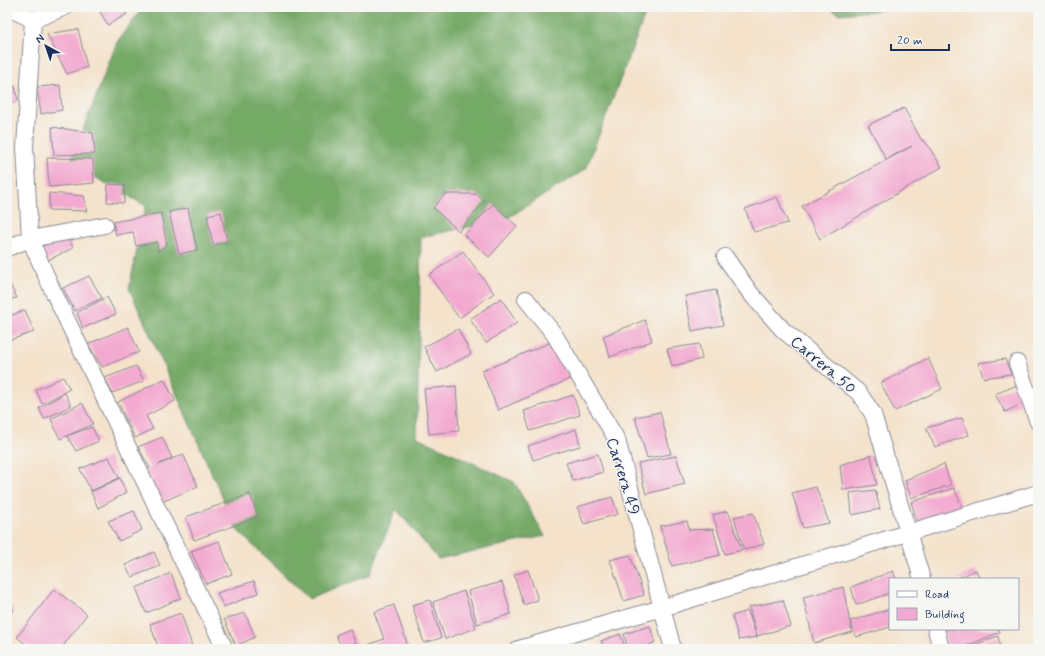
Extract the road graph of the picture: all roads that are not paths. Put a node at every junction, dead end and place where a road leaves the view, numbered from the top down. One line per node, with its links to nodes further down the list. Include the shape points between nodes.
1 (7, 7): 3 (street)
2 (65, 7): 3 (street)
3 (33, 20): 5 (street, via 25,147)
4 (105, 225): 5 (street)
5 (30, 239): 6 (street); 16 (street)
6 (7, 248)
7 (725, 257): 12 (street, Carrera 50, via 751,294 783,330 859,394 872,414)
8 (526, 299): 14 (street, Carrera 49, via 554,334 617,440)
9 (1017, 363): 10 (street)
10 (1038, 422)
11 (1038, 493): 12 (street)
12 (910, 533): 13 (street, Carrera 50); 14 (street)
13 (922, 578)
14 (662, 608): 17 (street); 18 (street, Carrera 49)
15 (936, 630): 19 (street)
16 (225, 649)
17 (519, 649)
18 (673, 649)
19 (941, 649)

